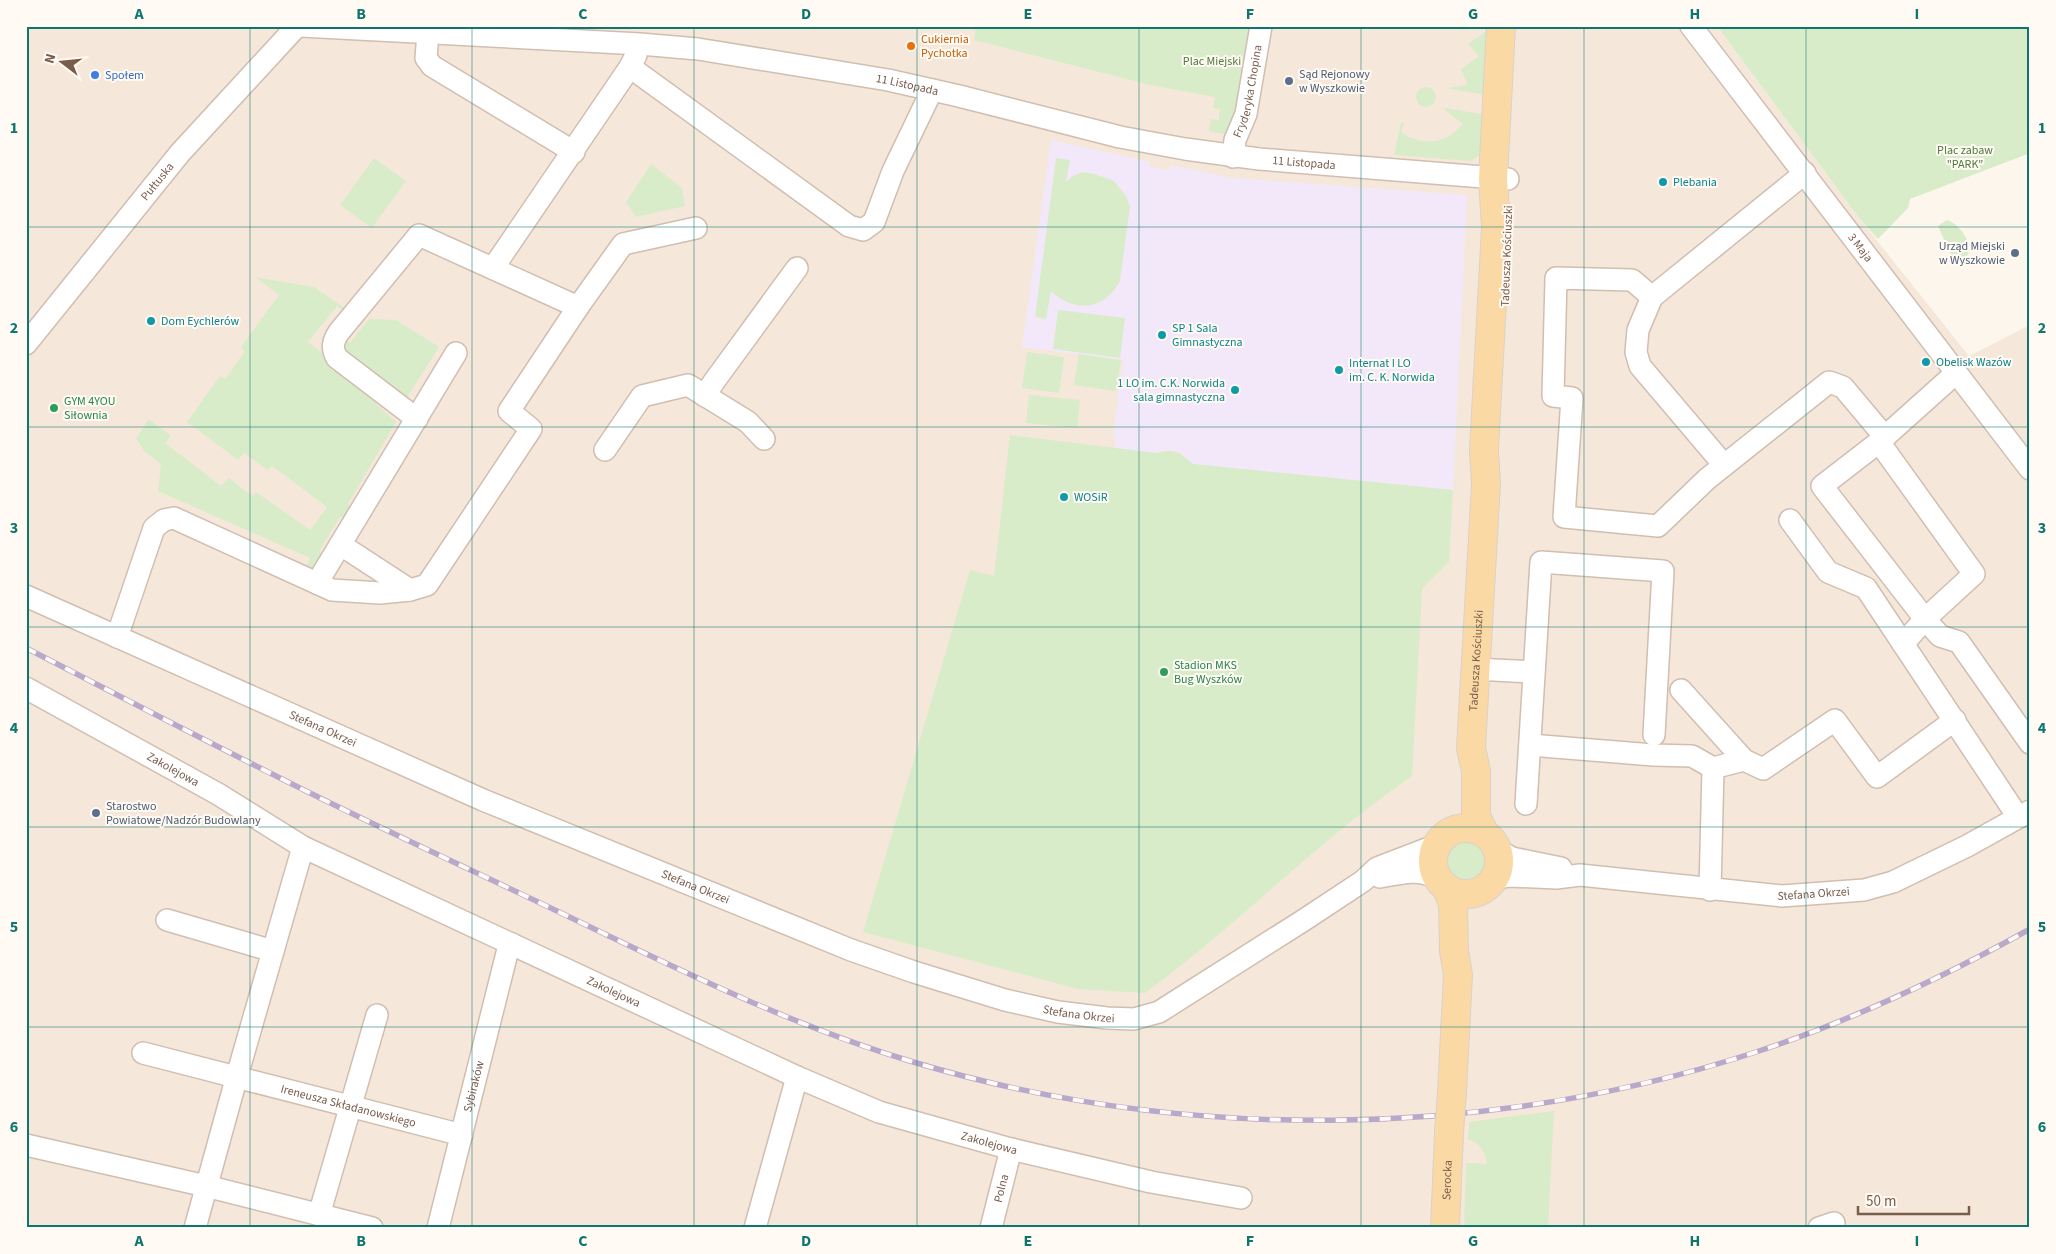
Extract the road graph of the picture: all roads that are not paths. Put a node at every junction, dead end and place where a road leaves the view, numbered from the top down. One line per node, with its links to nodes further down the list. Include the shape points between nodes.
1 (297, 26): 20 (street, Pułtuska, via 180,153)
2 (301, 26): 7 (street, 11 Listopada)
3 (1261, 26): 12 (street, Fryderyka Chopina, via 1246,114 1235,140)
4 (1501, 26): 14 (main road, Tadeusza Kościuszki)
5 (1516, 26): 14 (main road, Tadeusza Kościuszki)
6 (1691, 26): 13 (street, 3 Maja)
7 (428, 33): 8 (street, 11 Listopada); 11 (street, via 426,58 432,66)
8 (640, 44): 9 (street); 10 (street, 11 Listopada, via 744,56)
9 (630, 67): 10 (street, via 849,226 862,230 874,222 893,171); 11 (street)
10 (932, 90): 12 (street, 11 Listopada, via 1120,136)
11 (574, 152): 16 (street)
12 (1233, 157): 14 (street, 11 Listopada)
13 (1804, 173): 18 (street); 22 (street, 3 Maja)
14 (1501, 179): 38 (main road, Tadeusza Kościuszki, via 1510,227 1501,398 1497,451 1486,484)
15 (696, 228): 19 (street, via 623,244)
16 (493, 268): 19 (street); 24 (street, via 420,235 333,341 337,358)
17 (797, 268): 23 (street)
18 (1652, 296): 28 (street, via 1638,330 1636,352 1640,366); 28 (street, via 1632,280 1556,278 1553,396 1572,398 1564,517 1658,526)
19 (578, 307): 33 (street, via 509,411 531,429 427,585)
20 (26, 344)
21 (456, 353): 24 (street)
22 (1956, 373): 26 (street); 29 (street, 3 Maja)
23 (706, 396): 25 (street, via 748,422); 27 (street, via 688,385 642,396)
24 (417, 419): 31 (street)
25 (764, 439)
26 (1882, 440): 28 (street, via 1843,387 1829,382); 35 (street, via 1974,574); 35 (street, via 1822,486)
27 (605, 450)
28 (1724, 465)
29 (2030, 468)
30 (1790, 520): 37 (street, via 1828,572 1866,588)
31 (341, 544): 32 (street); 33 (street)
32 (317, 583): 33 (street, via 332,590 380,593); 36 (street, via 174,518 164,520 154,528)
33 (410, 590)
34 (26, 596): 36 (street, Stefana Okrzei)
35 (1925, 619): 37 (street); 44 (street, via 1940,636 1959,642)
36 (117, 637): 55 (street, Stefana Okrzei, via 483,800 851,950 1005,1000 1058,1012 1134,1019 1159,1012)
37 (1903, 644): 42 (street)
38 (1475, 668): 39 (street); 46 (main road, Tadeusza Kościuszki)
39 (1534, 672): 43 (street, via 1540,562 1663,571); 45 (street)
40 (26, 688): 53 (street, Zakolejowa, via 218,794)
41 (1682, 690): 47 (street)
42 (1955, 720): 47 (street, via 1877,778 1835,720 1763,769); 50 (street)
43 (1654, 735)
44 (2030, 743)
45 (1530, 745): 48 (street, via 1692,756); 49 (street)
46 (1471, 748): 51 (main road, Tadeusza Kościuszki, via 1464,770 1458,816); 52 (main road, Tadeusza Kościuszki, via 1476,770 1476,816)
47 (1744, 760): 48 (street)
48 (1713, 768): 58 (street)
49 (1526, 804)
50 (2024, 814): 58 (street, Stefana Okrzei, via 1893,882 1864,890 1782,896)
51 (1444, 839): 52 (main road, via 1467,828); 55 (street, Stefana Okrzei, via 1377,868); 56 (main road, via 1434,852 1434,865)
52 (1491, 842): 54 (street, Stefana Okrzei, via 1512,858); 57 (main road, via 1499,868)
53 (303, 846): 60 (street, Zakolejowa); 61 (street)
54 (1580, 875): 57 (street, Stefana Okrzei, via 1502,877); 58 (street, Stefana Okrzei)
55 (1363, 881): 56 (street, Stefana Okrzei, via 1422,871)
56 (1442, 883): 57 (main road, via 1463,894); 62 (main road, via 1453,904)
57 (1486, 888): 62 (main road, via 1472,906)
58 (1710, 890)
59 (167, 920): 61 (street)
60 (512, 944): 66 (street, Zakolejowa); 68 (street, Sybiraków)
61 (273, 951): 65 (street)
62 (1458, 976): 79 (main road, Serocka, bridge)
63 (377, 1015): 67 (street)
64 (143, 1053): 65 (street, Ireneusza Składanowskiego)
65 (236, 1076): 67 (street, Ireneusza Składanowskiego); 71 (street)
66 (797, 1077): 70 (street, Zakolejowa, via 879,1112); 77 (street)
67 (350, 1105): 68 (street, Ireneusza Składanowskiego); 73 (street)
68 (462, 1135): 76 (street, Sybiraków)
69 (26, 1145): 71 (street)
70 (1011, 1150): 72 (street, Zakolejowa, via 1152,1182); 78 (street, Polna)
71 (206, 1186): 73 (street); 74 (street)
72 (1241, 1198)
73 (319, 1215): 75 (street)
74 (195, 1228)
75 (372, 1228)
76 (438, 1228)
77 (755, 1228)
78 (991, 1228)
79 (1445, 1228)

